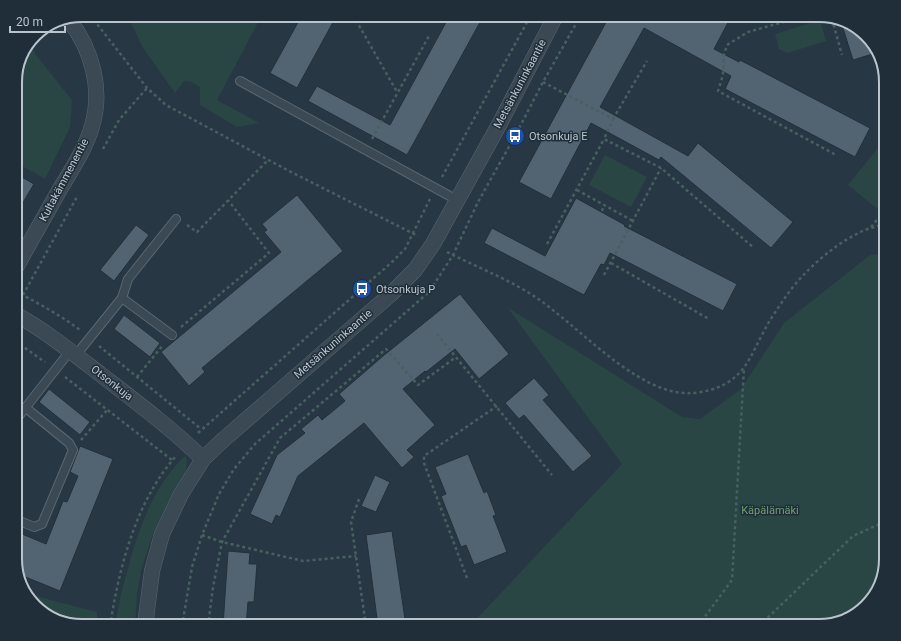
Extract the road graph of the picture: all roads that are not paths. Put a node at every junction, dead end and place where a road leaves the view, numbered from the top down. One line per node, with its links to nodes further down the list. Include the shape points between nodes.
1 (552, 22): 4 (street, Metsänkuninkaantie)
2 (71, 23): 6 (street, Kultakämmenentie, via 88,53 96,79 97,100 92,126 82,150)
3 (240, 81): 4 (lane)
4 (457, 200): 13 (street, Metsänkuninkaantie, via 433,244 415,270)
5 (176, 219): 7 (lane, via 128,279)
6 (22, 257)
7 (122, 298): 9 (lane); 10 (lane)
8 (22, 319): 10 (street, Otsonkuja)
9 (172, 335)
10 (73, 353): 11 (lane, via 56,369); 13 (street, Otsonkuja)
11 (26, 408): 12 (lane); 14 (lane, via 69,443 73,450 42,524 34,527)
12 (22, 413)
13 (203, 459): 15 (street, Metsänkuninkaantie, via 181,494 162,534 152,571)
14 (22, 522)
15 (146, 619)

